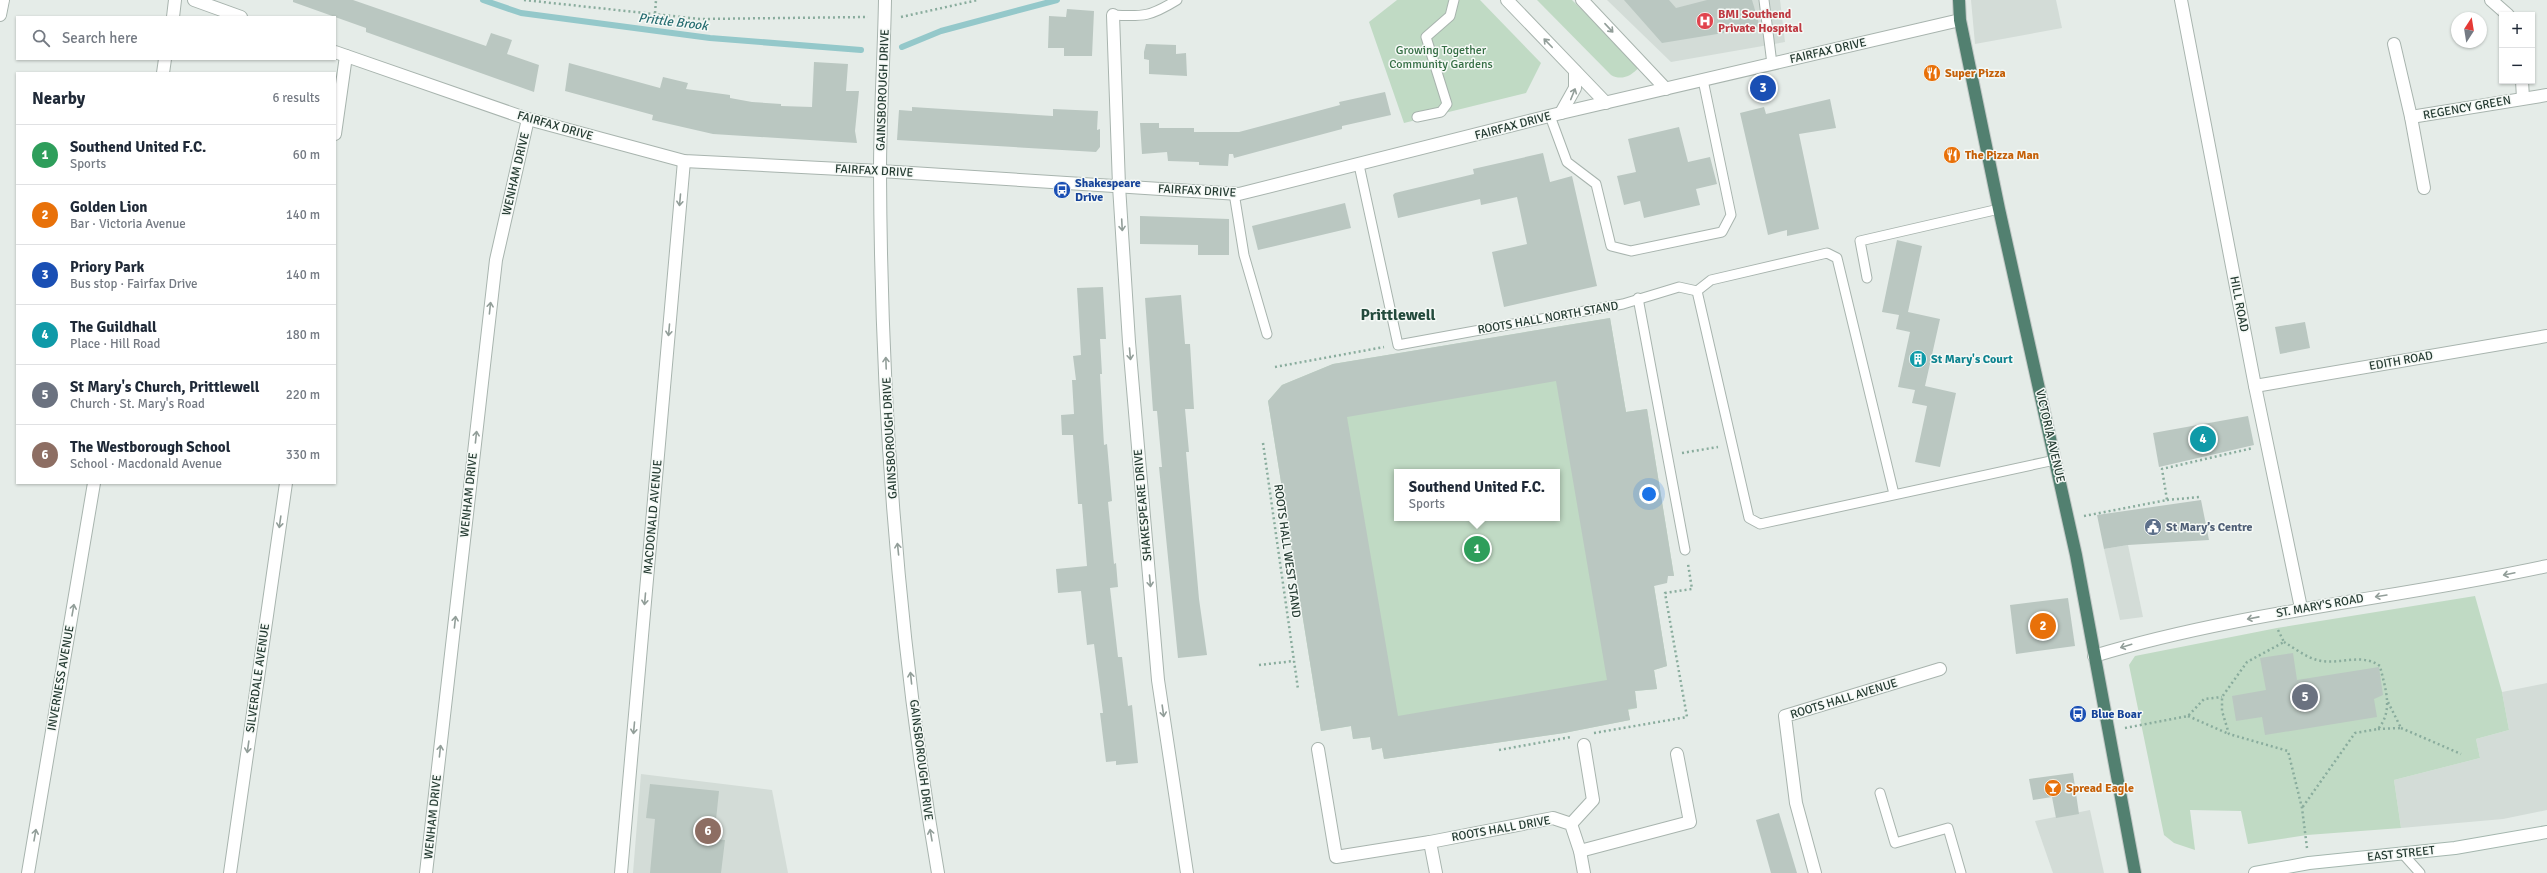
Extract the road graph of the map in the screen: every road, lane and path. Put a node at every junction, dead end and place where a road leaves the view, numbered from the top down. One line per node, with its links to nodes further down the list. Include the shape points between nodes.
1 (3, 0): 18 (street)
2 (175, 0): 20 (street)
3 (194, 0): 21 (street)
4 (524, 0): 17 (path)
5 (656, 0): 17 (path)
6 (885, 0): 22 (street, GAINSBOROUGH DRIVE)
7 (978, 0): 22 (path, via 898,17)
8 (1178, 0): 19 (lane, via 1156,13 1140,16)
9 (1454, 0): 37 (lane, via 1450,16 1426,37 1447,104 1441,112)
10 (1507, 0): 28 (street, one-way to 10)
11 (1582, 0): 32 (street, one-way to 32)
12 (1764, 0): 27 (lane)
13 (1959, 0): 23 (highway, VICTORIA AVENUE)
14 (2181, 0): 55 (street, HILL ROAD)
15 (2491, 0): 16 (street)
16 (2505, 12)
17 (655, 14): 22 (path, via 700,18)
18 (0, 15)
19 (1114, 15): 44 (street, SHAKESPEARE DRIVE)
20 (172, 16)
21 (238, 16)
22 (885, 17): 43 (street, GAINSBOROUGH DRIVE)
23 (1960, 20): 27 (street, FAIRFAX DRIVE); 47 (highway, VICTORIA AVENUE)
24 (2394, 44): 38 (street, REGENCY GREEN)
25 (341, 54): 39 (street, FAIRFAX DRIVE); 40 (street)
26 (165, 60): 29 (street)
27 (1772, 64): 30 (street, FAIRFAX DRIVE)
28 (1575, 71): 35 (street); 36 (street, one-way to 28, via 1575,88)
29 (163, 72)
30 (1703, 80): 32 (street, FAIRFAX DRIVE); 36 (lane, via 1731,215 1722,232 1630,251 1611,246 1596,184 1567,162)
31 (2522, 84): 34 (street, REGENCY GREEN)
32 (1666, 89): 35 (street, FAIRFAX DRIVE)
33 (2547, 94): 34 (street, REGENCY GREEN)
34 (2523, 98): 38 (street, REGENCY GREEN)
35 (1606, 103): 36 (street, FAIRFAX DRIVE)
36 (1555, 115): 42 (street, FAIRFAX DRIVE)
37 (1417, 117)
38 (2412, 117): 45 (street, REGENCY GREEN)
39 (528, 119): 41 (street, FAIRFAX DRIVE); 98 (street, WENHAM DRIVE, one-way to 39, via 496,260)
40 (336, 121)
41 (684, 162): 43 (street, FAIRFAX DRIVE); 99 (street, MACDONALD AVENUE, one-way to 99)
42 (1359, 165): 46 (street, FAIRFAX DRIVE, via 1239,194); 53 (lane)
43 (880, 171): 44 (street, FAIRFAX DRIVE); 100 (street, GAINSBOROUGH DRIVE, one-way to 43, via 921,773 889,457)
44 (1119, 186): 46 (street, FAIRFAX DRIVE); 101 (street, SHAKESPEARE DRIVE, one-way to 101, via 1129,342 1158,680)
45 (2424, 188)
46 (1234, 193): 51 (lane, via 1244,255)
47 (1999, 209): 48 (lane, via 1860,241); 58 (highway, VICTORIA AVENUE)
48 (1867, 278)
49 (1697, 291): 50 (lane, ROOTS HALL NORTH STAND, via 1679,288); 61 (lane, via 1749,518 1760,524); 61 (lane, via 1711,280 1827,253 1837,258)
50 (1638, 298): 53 (lane, ROOTS HALL NORTH STAND, via 1623,304); 65 (lane)
51 (1268, 334)
52 (2547, 336): 55 (street, EDITH ROAD)
53 (1398, 345): 54 (path)
54 (1275, 368)
55 (2255, 386): 57 (street, HILL ROAD)
56 (1263, 444): 71 (path, ROOTS HALL WEST STAND)
57 (2269, 444): 63 (path, via 2162,469); 67 (street, HILL ROAD)
58 (2055, 460): 61 (lane); 70 (highway, VICTORIA AVENUE)
59 (94, 484): 96 (street, INVERNESS AVENUE, one-way to 59)
60 (286, 484): 97 (street, SILVERDALE AVENUE, one-way to 97)
61 (1894, 494)
62 (2200, 497): 63 (path)
63 (2167, 500): 64 (path)
64 (2095, 513)
65 (1685, 550): 81 (path, via 1692,589 1665,593 1686,717)
66 (2547, 566): 67 (street, ST. MARY'S ROAD, one-way to 67, via 2476,581)
67 (2301, 608): 68 (street, ST. MARY'S ROAD)
68 (2270, 615): 69 (path); 70 (street, ST. MARY'S ROAD, one-way to 70, via 2150,638)
69 (2284, 642): 75 (path, via 2247,662); 76 (path, via 2316,660 2332,662 2363,659 2374,662 2380,666)
70 (2094, 656): 80 (highway, VICTORIA AVENUE)
71 (1294, 661): 72 (path); 74 (path, ROOTS HALL WEST STAND)
72 (1259, 665)
73 (1940, 670): 104 (street, ROOTS HALL AVENUE, via 1785,716 1796,803)
74 (1298, 689)
75 (2222, 697): 77 (path, via 2204,700); 82 (path, via 2222,710)
76 (2387, 699): 78 (path); 79 (path, via 2386,716)
77 (2188, 716): 80 (path); 82 (path)
78 (2401, 728): 79 (path); 87 (path)
79 (2378, 729): 89 (path, via 2355,733)
80 (2107, 731): 106 (highway, VICTORIA AVENUE)
81 (1593, 733)
82 (2229, 734): 89 (path, via 2288,751)
83 (1581, 741): 85 (path); 90 (street, via 1593,800)
84 (1318, 749): 92 (street, ROOTS HALL DRIVE, via 1336,857)
85 (1499, 750)
86 (1677, 754): 93 (street, via 1690,822)
87 (2461, 754)
88 (1880, 793): 105 (lane, via 1895,843 1948,828)
89 (2302, 808): 95 (path)
90 (1571, 824): 92 (street, ROOTS HALL DRIVE, via 1553,818); 93 (street)
91 (2547, 832): 94 (street, EAST STREET)
92 (1430, 842): 102 (street)
93 (1580, 851): 103 (street)
94 (2403, 854): 95 (street, EAST STREET); 108 (lane)
95 (2308, 864): 107 (street, EAST STREET)
96 (28, 873)
97 (230, 873)
98 (426, 873)
99 (621, 873)
100 (938, 873)
101 (1187, 873)
102 (1436, 873)
103 (1584, 873)
104 (1815, 873)
105 (1961, 873)
106 (2135, 873)
107 (2255, 873)
108 (2420, 873)

